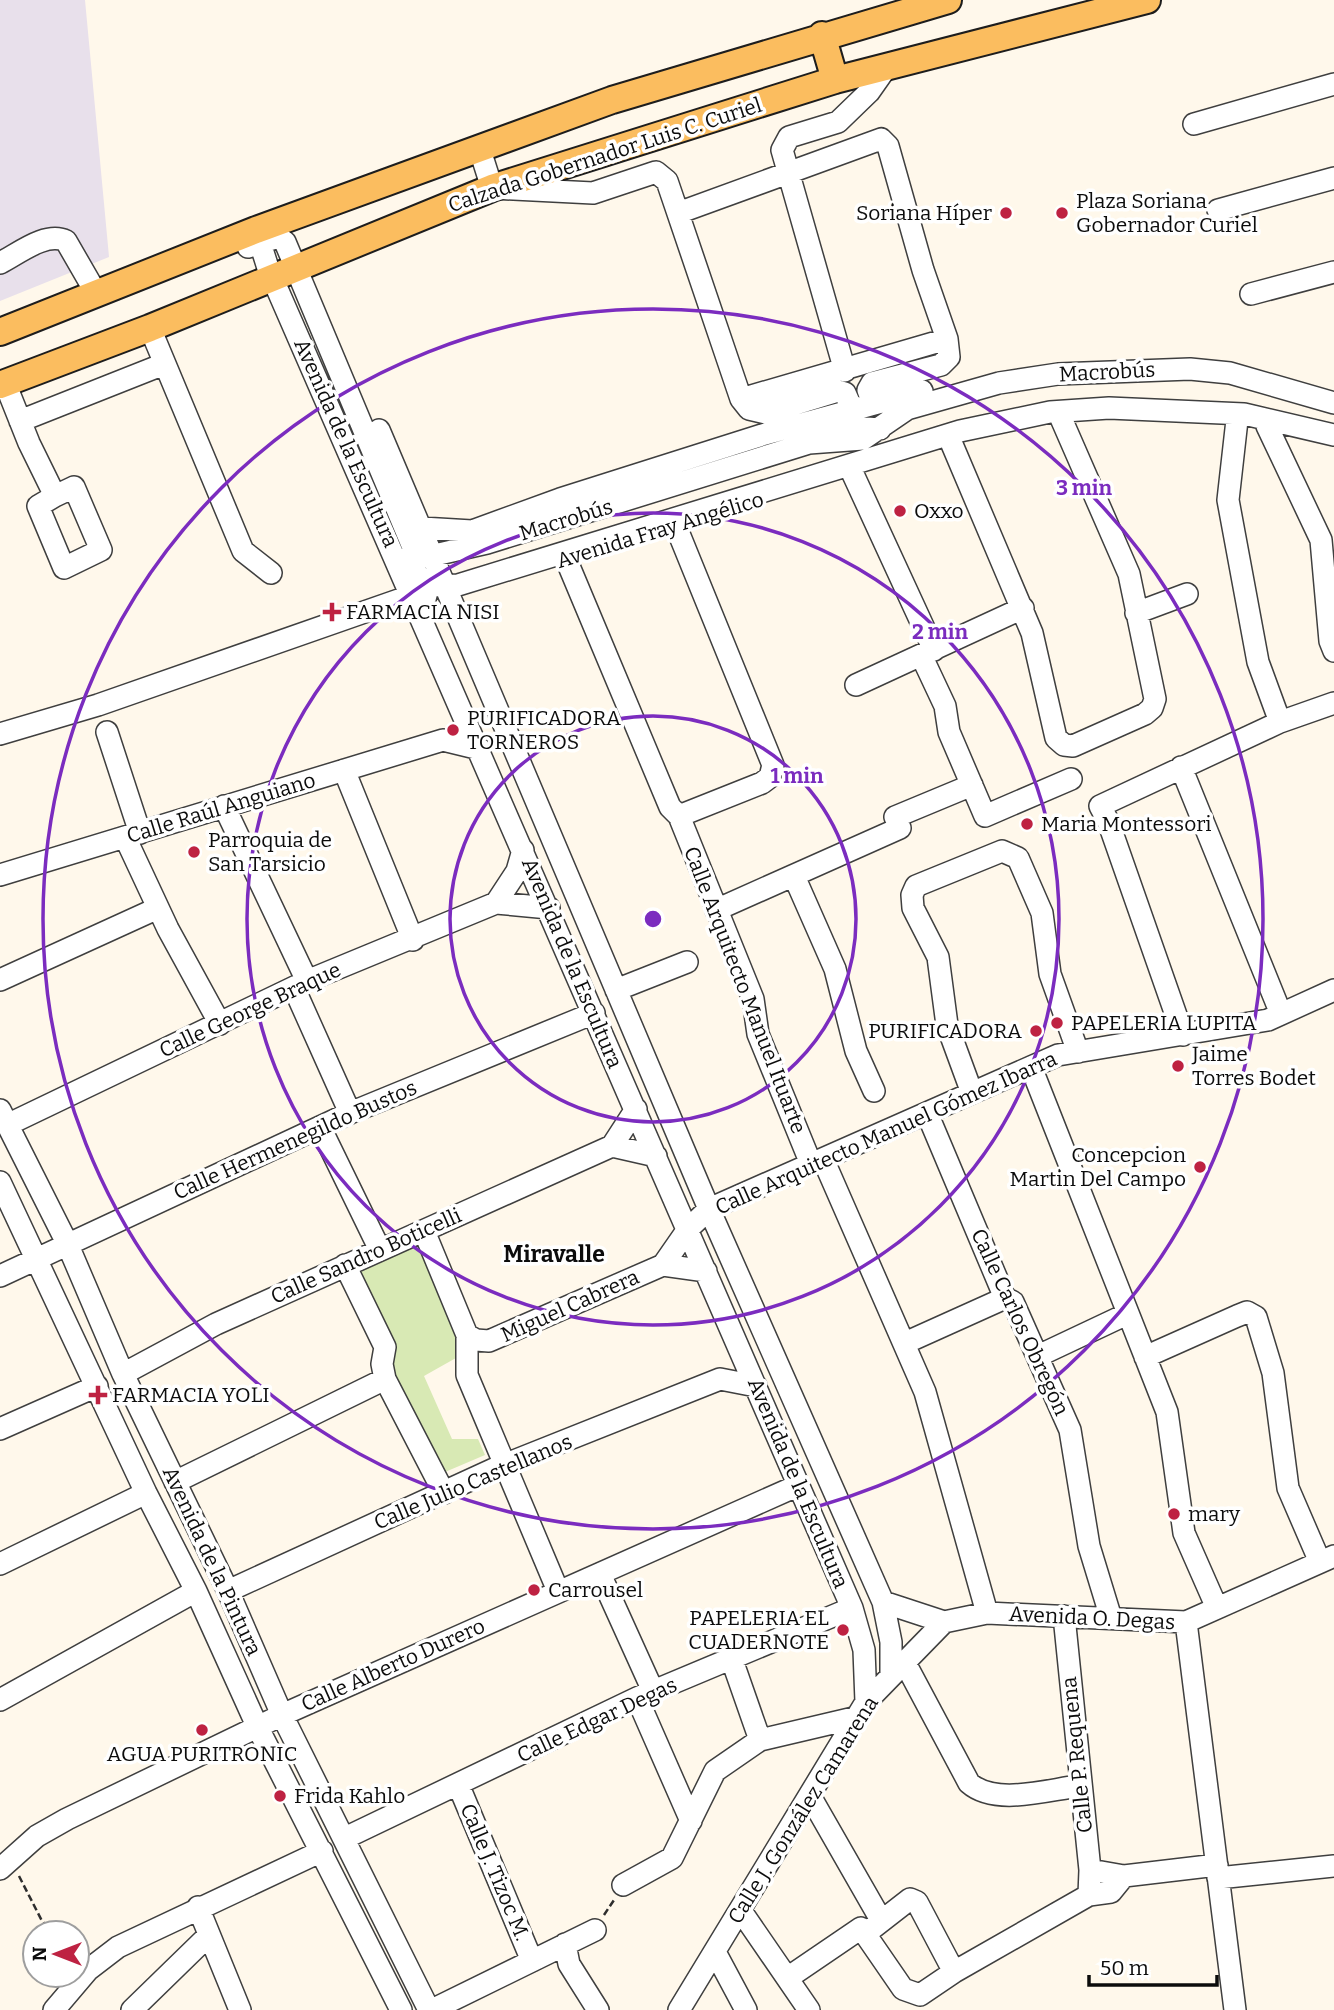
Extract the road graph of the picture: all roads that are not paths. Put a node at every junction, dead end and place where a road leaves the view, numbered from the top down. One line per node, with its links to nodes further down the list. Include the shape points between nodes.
1 (948, 0): 3 (main road)
2 (1147, 0): 4 (main road, Calzada Gobernador Luis C. Curiel)
3 (822, 35): 5 (main road); 8 (main road)
4 (888, 65): 5 (main road, Calzada Gobernador Luis C. Curiel); 9 (street, via 869,92 838,122 789,137 782,150)
5 (835, 80): 11 (main road, Calzada Gobernador Luis C. Curiel)
6 (1334, 84): 7 (street)
7 (1194, 124)
8 (479, 147): 11 (street); 14 (main road)
9 (789, 171): 13 (street); 23 (street, via 881,139 888,146); 26 (street)
10 (1334, 178): 12 (street)
11 (492, 188): 13 (street, via 593,193 656,172 667,181); 17 (main road, Calzada Gobernador Luis C. Curiel)
12 (1218, 210)
13 (678, 213): 29 (street)
14 (290, 218): 15 (main road); 17 (street, Avenida de la Escultura)
15 (258, 236): 17 (street, via 285,242); 19 (main road); 24 (street)
16 (0, 263): 19 (street, via 58,237 66,241)
17 (286, 270): 21 (main road, Calzada Gobernador Luis C. Curiel); 27 (street); 44 (street, Avenida de la Escultura); 44 (street, Avenida de la Escultura)
18 (1334, 272): 20 (street)
19 (96, 293): 22 (main road)
20 (1251, 294)
21 (150, 328): 25 (street); 27 (main road, Calzada Gobernador Luis C. Curiel)
22 (0, 332)
23 (947, 339): 26 (street); 31 (street, via 946,362 872,383)
24 (0, 344)
25 (164, 364): 35 (street); 47 (street, via 243,551)
26 (845, 371): 29 (street)
27 (2, 381): 35 (street)
28 (1334, 388): 31 (street, via 1268,369 1196,359 1118,357 993,376)
29 (741, 399): 31 (street, via 749,409 765,413 838,390)
30 (1334, 403): 37 (street, Macrobús, via 1230,373 1191,369 1087,372 970,390 907,409)
31 (862, 407): 44 (street, via 560,499 472,531)
32 (1060, 416): 34 (street, Avenida Fray Angélico, via 1132,414); 40 (street, Avenida Fray Angélico); 52 (street, via 1129,574)
33 (1334, 418): 37 (street, via 1237,387 1115,379 1000,393)
34 (1237, 420): 36 (street, Avenida Fray Angélico); 58 (street, via 1228,500 1258,662)
35 (20, 421): 42 (street)
36 (1267, 426): 39 (street, Avenida Fray Angélico); 53 (street, via 1321,540)
37 (877, 429): 45 (street, Macrobús, via 863,439 809,443 525,532)
38 (1334, 435): 48 (street, Macrobús, via 1244,414 1133,408 1050,412 960,431)
39 (1334, 441)
40 (951, 442): 41 (street, Avenida Fray Angélico); 51 (street)
41 (852, 472): 43 (street, Avenida Fray Angélico); 54 (street)
42 (55, 496): 42 (street, via 38,506 64,568 101,550 74,487)
43 (675, 524): 46 (street, Avenida Fray Angélico); 68 (street, Calle Arquitecto Manuel Ituarte, via 773,765 770,777 762,783)
44 (404, 533): 45 (street, via 415,552 426,557); 48 (street, via 415,574); 50 (street, Avenida de la Escultura)
45 (431, 552): 48 (street, Avenida de la Escultura)
46 (566, 559): 48 (street, Avenida Fray Angélico); 68 (street, Calle Arquitecto Manuel Ituarte, via 670,807)
47 (271, 573)
48 (446, 591): 50 (street, Avenida Fray Angélico); 81 (street, Avenida de la Escultura)
49 (1187, 594): 52 (street)
50 (413, 595): 57 (street, Avenida de la Escultura); 60 (street, Avenida Fray Angélico, via 98,705)
51 (1023, 608): 52 (street, via 1056,738 1073,746 1152,708 1155,699); 54 (street)
52 (1136, 613)
53 (1334, 651)
54 (928, 654): 55 (street); 66 (street, via 949,732)
55 (856, 685)
56 (1334, 704): 58 (street)
57 (463, 710): 61 (street); 62 (street, Avenida de la Escultura)
58 (1280, 722): 63 (street)
59 (107, 732): 69 (street)
60 (0, 734)
61 (443, 740): 62 (street); 64 (street, Calle Raúl Anguiano)
62 (480, 749): 70 (street, Avenida de la Escultura)
63 (1181, 767): 84 (street); 86 (street, via 1100,806)
64 (344, 771): 67 (street, Calle Raúl Anguiano); 77 (street)
65 (1071, 779): 66 (street, via 985,816)
66 (972, 785): 72 (street, via 895,817 900,828)
67 (225, 806): 69 (street, Calle Raúl Anguiano); 80 (street)
68 (680, 816): 76 (street, Calle Arquitecto Manuel Ituarte)
69 (133, 835): 71 (street, Calle Raúl Anguiano); 74 (street)
70 (523, 850): 73 (street, via 509,887); 75 (street, Avenida de la Escultura)
71 (0, 876)
72 (794, 876): 76 (street); 89 (street, via 835,968 856,1051)
73 (496, 903): 75 (street, Calle George Braque); 77 (street, Calle George Braque)
74 (158, 908): 79 (street); 85 (street)
75 (549, 908): 83 (street, Avenida de la Escultura)
76 (716, 910): 98 (street, Calle Arquitecto Manuel Ituarte, via 753,999 758,1034)
77 (413, 940): 80 (street, Calle George Braque)
78 (687, 962): 81 (street)
79 (0, 980)
80 (300, 985): 85 (street, Calle George Braque); 92 (street)
81 (616, 990): 100 (street, Avenida de la Escultura)
82 (1334, 990): 84 (street, Calle Arquitecto Manuel Gómez Ibarra)
83 (594, 1013): 91 (street, Avenida de la Escultura); 92 (street, Calle Hermenegildo Bustos)
84 (1281, 1014): 86 (street, Calle Arquitecto Manuel Gómez Ibarra, via 1242,1026)
85 (220, 1024): 94 (street, Calle George Braque)
86 (1183, 1035): 87 (street, Calle Arquitecto Manuel Gómez Ibarra)
87 (1078, 1052): 88 (street, Calle Arquitecto Manuel Gómez Ibarra); 90 (street, via 1050,974 1042,914 1018,858 1002,851 916,886 912,895 913,908 938,957 947,1025)
88 (1031, 1067): 90 (street, Calle Arquitecto Manuel Gómez Ibarra); 111 (street)
89 (874, 1091)
90 (972, 1093): 93 (street, Calle Arquitecto Manuel Gómez Ibarra)
91 (636, 1109): 96 (street); 97 (street, Avenida de la Escultura)
92 (350, 1112): 95 (street, Calle Hermenegildo Bustos)
93 (927, 1113): 98 (street, Calle Arquitecto Manuel Gómez Ibarra); 110 (street, Calle Carlos Obregón)
94 (4, 1117): 103 (street, Avenida de la Pintura)
95 (320, 1127): 103 (street, Calle Hermenegildo Bustos); 104 (street)
96 (612, 1146): 97 (street); 102 (street, Calle Sandro Boticelli)
97 (656, 1156): 101 (street, Avenida de la Escultura)
98 (817, 1162): 100 (street, Calle Arquitecto Manuel Gómez Ibarra); 114 (street, Calle Arquitecto Manuel Ituarte)
99 (0, 1182): 105 (street, Avenida de la Pintura)
100 (709, 1209): 101 (street, Calle Arquitecto Manuel Gómez Ibarra); 134 (street, Avenida de la Escultura)
101 (688, 1229): 107 (street, Miguel Cabrera); 108 (street, Avenida de la Escultura)
102 (424, 1231): 104 (street, Calle Sandro Boticelli); 112 (street)
103 (67, 1243): 105 (street, Calle Hermenegildo Bustos); 117 (street, Avenida de la Pintura)
104 (379, 1248): 106 (street, Calle Sandro Boticelli)
105 (36, 1258): 109 (street, Calle Hermenegildo Bustos); 120 (street, Avenida de la Pintura)
106 (345, 1265): 117 (street, Calle Sandro Boticelli, via 216,1324); 118 (street, via 385,1348)
107 (663, 1265): 108 (street, Miguel Cabrera); 112 (street, Miguel Cabrera, via 489,1341)
108 (706, 1271): 113 (street, Avenida de la Escultura)
109 (0, 1276)
110 (1005, 1298): 114 (street); 115 (street, Calle Carlos Obregón, via 1013,1302)
111 (1127, 1314): 115 (street); 116 (street)
112 (471, 1338): 123 (street, via 467,1375)
113 (736, 1341): 119 (street); 121 (street, Avenida de la Escultura)
114 (905, 1343): 137 (street, Calle Arquitecto Manuel Ituarte, via 925,1392)
115 (1038, 1356): 139 (street, Calle Carlos Obregón, via 1070,1430 1089,1546)
116 (1146, 1357): 128 (street, via 1247,1312 1256,1317 1273,1373 1288,1488); 136 (street, via 1167,1412 1184,1533)
117 (124, 1374): 124 (street, Avenida de la Pintura)
118 (385, 1379): 124 (street); 127 (street)
119 (720, 1379): 121 (street); 123 (street, Calle Julio Castellanos)
120 (97, 1386): 122 (street); 126 (street, Avenida de la Pintura)
121 (756, 1386): 125 (street, Avenida de la Escultura)
122 (0, 1429)
123 (505, 1465): 127 (street, Calle Julio Castellanos); 133 (street)
124 (175, 1482): 132 (street, Avenida de la Pintura)
125 (799, 1485): 130 (street, Calle Alberto Durero); 135 (street, Avenida de la Escultura)
126 (146, 1493): 129 (street); 131 (street, Avenida de la Pintura)
127 (443, 1493): 132 (street, Calle Julio Castellanos)
128 (1327, 1559): 136 (street, Avenida O. Degas)
129 (0, 1564)
130 (600, 1574): 133 (street, Calle Alberto Durero); 144 (street)
131 (196, 1591): 145 (street); 148 (street, Avenida de la Pintura)
132 (228, 1591): 147 (street, Avenida de la Pintura)
133 (558, 1591): 147 (street, Calle Alberto Durero)
134 (883, 1602): 140 (street, Avenida O. Degas); 143 (street, Avenida de la Escultura)
135 (852, 1608): 142 (street, Calle Edgar Degas); 146 (street, Avenida de la Escultura, via 864,1650)
136 (1217, 1608): 141 (street, Avenida O. Degas)
137 (987, 1613): 138 (street, Avenida O. Degas); 140 (street, Avenida O. Degas)
138 (1064, 1616): 139 (street, Avenida O. Degas); 151 (street, Calle P. Requena)
139 (1111, 1618): 141 (street, Avenida O. Degas)
140 (944, 1622): 143 (street, Calle J. González Camarena)
141 (1186, 1622): 159 (street)
142 (732, 1660): 144 (street, Calle Edgar Degas); 149 (street)
143 (897, 1667): 146 (street, Calle J. González Camarena); 151 (street, via 979,1792 999,1795)
144 (645, 1695): 150 (street, Calle Edgar Degas); 153 (street)
145 (0, 1700)
146 (862, 1710): 149 (street); 152 (street, Calle J. González Camarena)
147 (282, 1715): 148 (street, Calle Alberto Durero); 154 (street, Avenida de la Pintura)
148 (258, 1728): 155 (street, Avenida de la Pintura); 156 (street, Calle Alberto Durero, via 67,1819 37,1836)
149 (760, 1740): 153 (street, via 715,1771)
150 (458, 1784): 154 (street, Calle Edgar Degas); 170 (street, Calle J. Tizoc M.)
151 (1079, 1786): 158 (street, Calle P. Requena)
152 (810, 1796): 164 (street, Calle J. González Camarena); 165 (street)
153 (691, 1821): 161 (street, via 672,1858)
154 (345, 1838): 177 (street, Avenida de la Pintura)
155 (322, 1851): 163 (street); 176 (street, Avenida de la Pintura)
156 (5, 1864)
157 (1334, 1866): 159 (street)
158 (1090, 1870): 160 (street); 162 (street, Calle P. Requena)
159 (1217, 1872): 160 (street); 182 (street)
160 (1124, 1877): 162 (street, via 1111,1892)
161 (623, 1885)
162 (1089, 1895): 171 (street)
163 (198, 1907): 167 (street); 174 (street, via 118,1947 88,1970)
164 (740, 1911): 169 (street, Calle J. González Camarena); 172 (street)
165 (873, 1927): 171 (street, via 903,1989 911,1994 920,1995); 171 (street, via 910,1899 917,1902); 172 (street, via 861,1928)
166 (595, 1930): 168 (street)
167 (208, 1936): 173 (street); 175 (street)
168 (565, 1944): 170 (street); 178 (street, via 569,1964)
169 (715, 1952): 179 (street, Calle J. González Camarena); 180 (street)
170 (531, 1961): 177 (street)
171 (954, 1972)
172 (789, 1977): 181 (street)
173 (138, 2004)
174 (54, 2010)
175 (240, 2010)
176 (401, 2010)
177 (431, 2010)
178 (598, 2010)
179 (679, 2010)
180 (746, 2010)
181 (809, 2010)
182 (1235, 2010)

